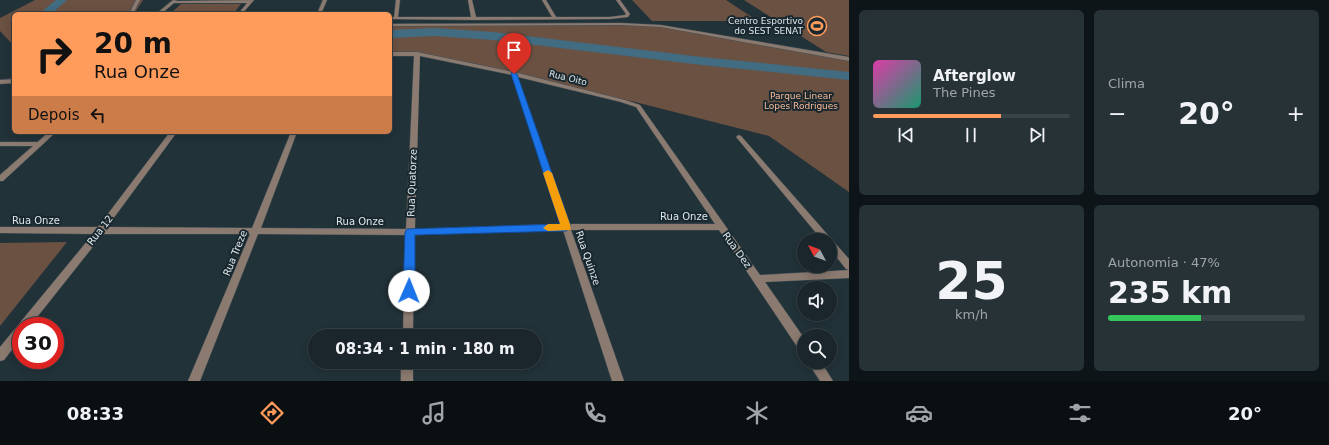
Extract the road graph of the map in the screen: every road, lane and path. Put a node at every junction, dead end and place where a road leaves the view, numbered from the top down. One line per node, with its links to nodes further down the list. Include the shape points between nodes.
1 (138, 0): 9 (street)
2 (325, 0): 12 (street)
3 (398, 0): 14 (street)
4 (470, 0): 16 (street)
5 (544, 0): 15 (street)
6 (618, 0): 15 (street, via 626,10 626,16)
7 (174, 1): 8 (street); 10 (street)
8 (252, 1): 11 (street)
9 (132, 12)
10 (160, 12)
11 (242, 12)
12 (320, 12)
13 (392, 18): 14 (street)
14 (396, 18): 16 (street)
15 (556, 18): 16 (street)
16 (474, 19)
17 (392, 25): 20 (street, via 661,26)
18 (392, 54): 19 (street, Rua Oito)
19 (418, 54): 21 (street, Rua Oito); 37 (street, Rua Quatorze)
20 (849, 59)
21 (514, 74): 24 (street, Rua Oito, via 623,101 638,106); 32 (street, Rua Quinze)
22 (12, 81): 23 (street)
23 (1, 82)
24 (643, 113): 33 (street, Rua Dez)
25 (51, 134): 30 (street)
26 (173, 134): 35 (street, Rua 12)
27 (293, 134): 36 (street, Rua Treze)
28 (739, 137): 38 (street)
29 (0, 144): 30 (street)
30 (40, 144): 31 (street)
31 (0, 179)
32 (566, 227): 33 (street, Rua Onze); 37 (street, Rua Onze); 52 (street, Rua Quinze)
33 (720, 227): 42 (street, Rua Dez)
34 (0, 230): 35 (street, Rua Onze)
35 (100, 231): 36 (street, Rua Onze); 43 (street, Rua 12)
36 (255, 232): 37 (street, Rua Onze); 50 (street, Rua Treze)
37 (410, 232): 44 (street, Rua Quatorze)
38 (821, 233)
39 (837, 251): 40 (street)
40 (849, 266)
41 (849, 274): 42 (street)
42 (758, 279): 45 (street, Rua Dez)
43 (31, 317)
44 (408, 329)
45 (797, 337)
46 (12, 341): 47 (street)
47 (0, 356)
48 (408, 369): 51 (street)
49 (819, 369): 53 (street)
50 (194, 381)
51 (407, 381)
52 (618, 381)
53 (827, 381)

